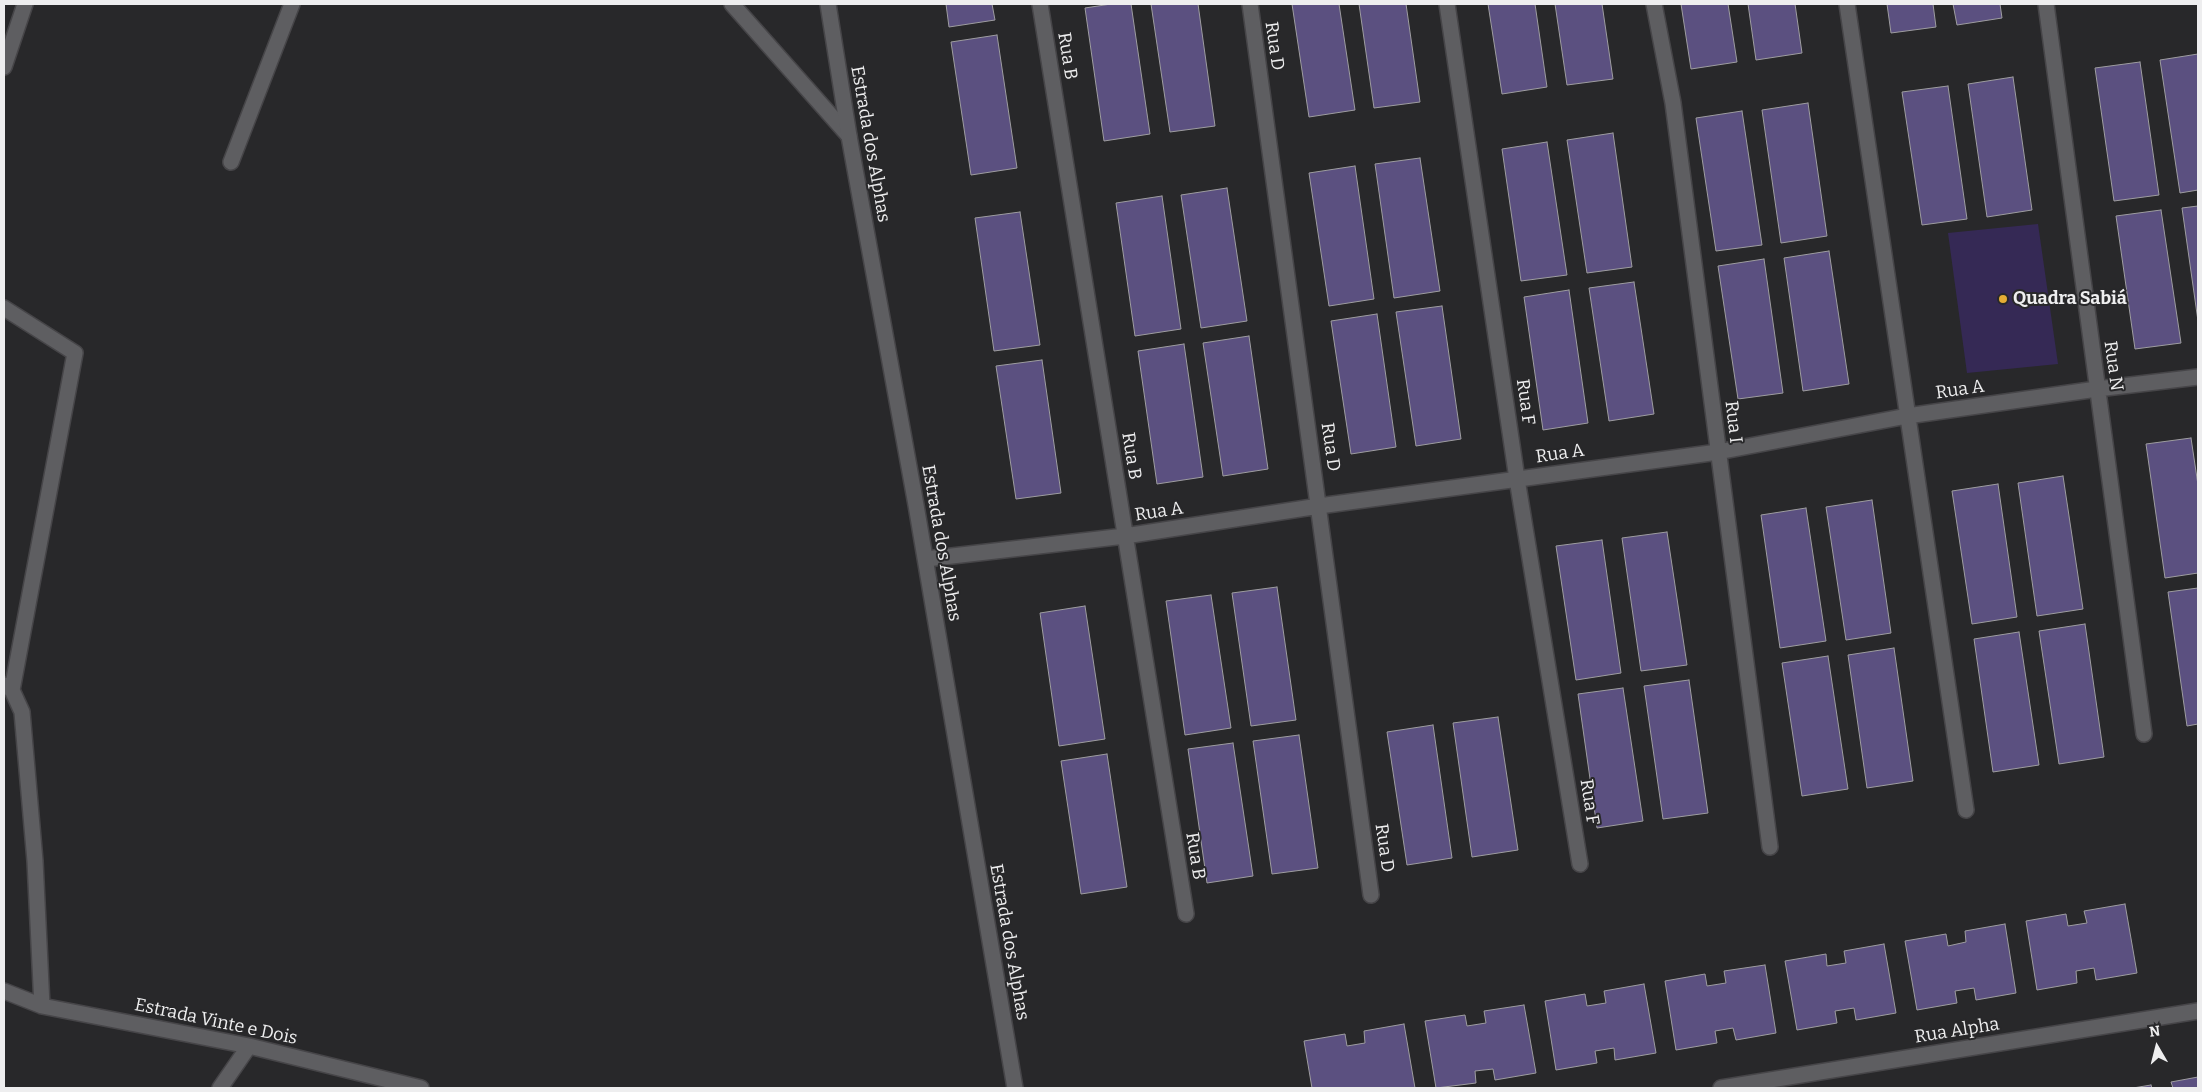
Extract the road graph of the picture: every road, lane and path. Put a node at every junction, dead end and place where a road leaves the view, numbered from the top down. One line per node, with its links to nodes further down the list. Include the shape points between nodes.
1 (25, 4): 11 (street)
2 (292, 4): 13 (street)
3 (732, 4): 12 (street)
4 (828, 4): 12 (street, Estrada dos Alphas)
5 (1040, 4): 21 (street, Rua B)
6 (1250, 4): 20 (street, Rua D)
7 (1447, 4): 19 (street, Rua F)
8 (1654, 4): 18 (street, Rua I, via 1673,104)
9 (1847, 4): 17 (street)
10 (2046, 4): 16 (street, Rua N)
11 (4, 67)
12 (849, 136): 22 (street, Estrada dos Alphas)
13 (231, 162)
14 (4, 308): 23 (street, via 75,353)
15 (2198, 377): 16 (street, Rua A)
16 (2097, 388): 17 (street, Rua A); 24 (street, Rua N)
17 (1907, 416): 18 (street, Rua A); 25 (street)
18 (1718, 452): 19 (street, Rua A); 26 (street, Rua I)
19 (1518, 479): 20 (street, Rua A); 27 (street, Rua F)
20 (1320, 506): 21 (street, Rua A); 28 (street, Rua D)
21 (1125, 536): 22 (street, Rua A); 29 (street, Rua B)
22 (926, 560): 36 (street, Estrada dos Alphas)
23 (8, 687): 31 (street, via 22,712 35,861)
24 (2144, 734)
25 (1966, 810)
26 (1770, 847)
27 (1580, 864)
28 (1371, 896)
29 (1186, 914)
30 (4, 991): 31 (street, Estrada Vinte e Dois)
31 (42, 1006): 33 (street, Estrada Vinte e Dois)
32 (2198, 1011): 37 (street, Rua Alpha)
33 (248, 1046): 34 (street); 35 (street, Estrada Vinte e Dois)
34 (220, 1088)
35 (421, 1088)
36 (1015, 1088)
37 (1722, 1088)

